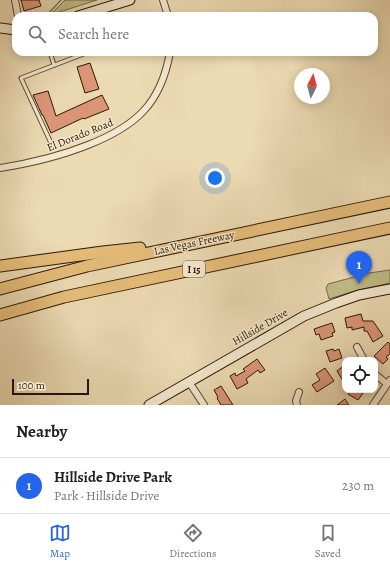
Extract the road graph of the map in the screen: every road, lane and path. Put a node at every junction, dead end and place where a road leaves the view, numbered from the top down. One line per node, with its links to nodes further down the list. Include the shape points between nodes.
1 (15, 0): 4 (street)
2 (130, 0): 5 (main road)
3 (163, 0): 6 (street)
4 (17, 12)
5 (91, 12)
6 (167, 12)
7 (0, 28): 8 (main road)
8 (12, 30)
9 (51, 56): 12 (lane)
10 (78, 56): 12 (lane)
11 (169, 56): 14 (street, El Dorado Road, via 167,70 154,98 135,120 118,132 65,155)
12 (54, 65): 13 (lane, via 21,78)
13 (51, 143)
14 (0, 168)
15 (390, 202): 17 (highway, Las Vegas Freeway / I 15)
16 (390, 228): 21 (highway, I 15, via 71,295)
17 (191, 244): 18 (highway, via 103,252); 19 (highway, Las Vegas Freeway / I 15, via 87,266)
18 (0, 266)
19 (0, 289)
20 (390, 289): 25 (main road, Hillside Drive, via 336,302 304,316)
21 (0, 315)
22 (356, 347): 23 (street)
23 (362, 357)
24 (378, 376): 26 (street)
25 (189, 382): 28 (main road, Hillside Drive); 29 (street)
26 (389, 383): 31 (street)
27 (299, 392): 30 (street)
28 (149, 405)
29 (204, 405)
30 (297, 405)
31 (373, 405)

